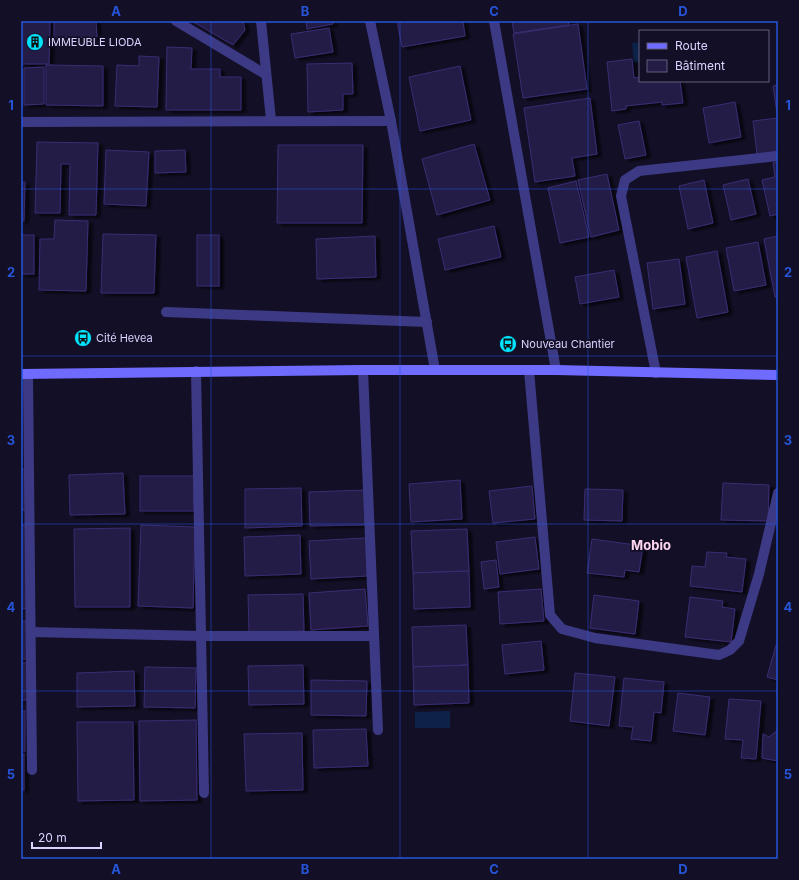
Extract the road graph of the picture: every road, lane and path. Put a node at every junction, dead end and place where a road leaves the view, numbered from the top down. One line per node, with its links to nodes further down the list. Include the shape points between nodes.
1 (176, 21): 5 (street)
2 (261, 21): 5 (street)
3 (370, 21): 7 (street)
4 (494, 21): 15 (street)
5 (265, 74): 6 (street)
6 (271, 120): 7 (street); 8 (street)
7 (391, 121): 11 (street)
8 (21, 122)
9 (778, 156): 17 (street, via 639,171 626,180 621,196)
10 (166, 312): 11 (street)
11 (427, 322): 13 (street)
12 (363, 370): 13 (main road); 16 (main road); 23 (street)
13 (435, 370): 14 (main road)
14 (529, 370): 15 (main road); 20 (street, via 550,615 562,629 596,638 719,655 730,650 739,641 742,633)
15 (556, 370): 17 (main road)
16 (196, 371): 18 (main road); 22 (street)
17 (656, 373): 19 (main road)
18 (25, 374): 21 (street)
19 (778, 375)
20 (778, 492)
21 (31, 632): 22 (street); 25 (street)
22 (201, 636): 23 (street); 26 (street)
23 (373, 636): 24 (street)
24 (378, 730)
25 (32, 770)
26 (204, 793)

